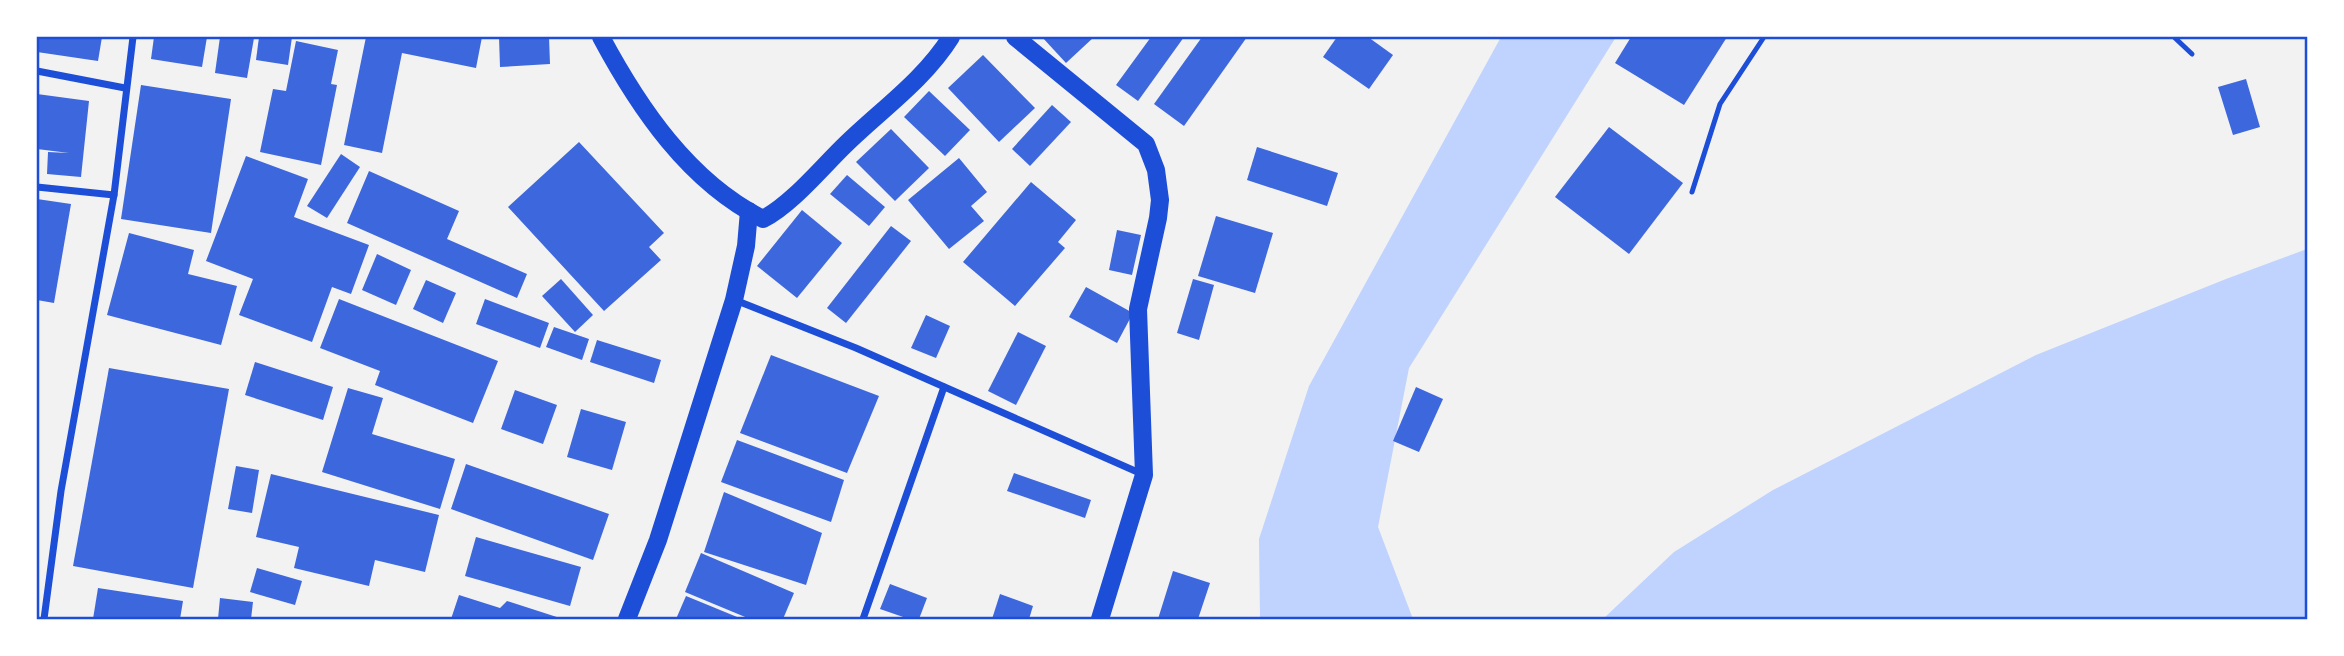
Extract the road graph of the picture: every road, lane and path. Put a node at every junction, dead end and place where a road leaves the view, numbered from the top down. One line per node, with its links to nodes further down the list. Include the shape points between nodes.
1 (133, 37): 9 (street)
2 (601, 37): 13 (main road, via 622,77 693,169)
3 (951, 37): 13 (main road, via 894,102 779,211 763,219)
4 (1015, 37): 16 (main road, via 1146,144 1156,170 1158,218 1138,309)
5 (1764, 37): 11 (lane, via 1720,104)
6 (2174, 37): 7 (lane)
7 (2192, 54)
8 (37, 71): 9 (street)
9 (125, 88): 12 (street)
10 (37, 187): 12 (street)
11 (1692, 192)
12 (114, 195): 17 (street, via 61,491)
13 (748, 211): 14 (main road)
14 (734, 300): 15 (street); 18 (main road, via 658,540)
15 (944, 387): 16 (street); 19 (street)
16 (1144, 475): 20 (main road)
17 (44, 619)
18 (627, 619)
19 (863, 619)
20 (1100, 619)

